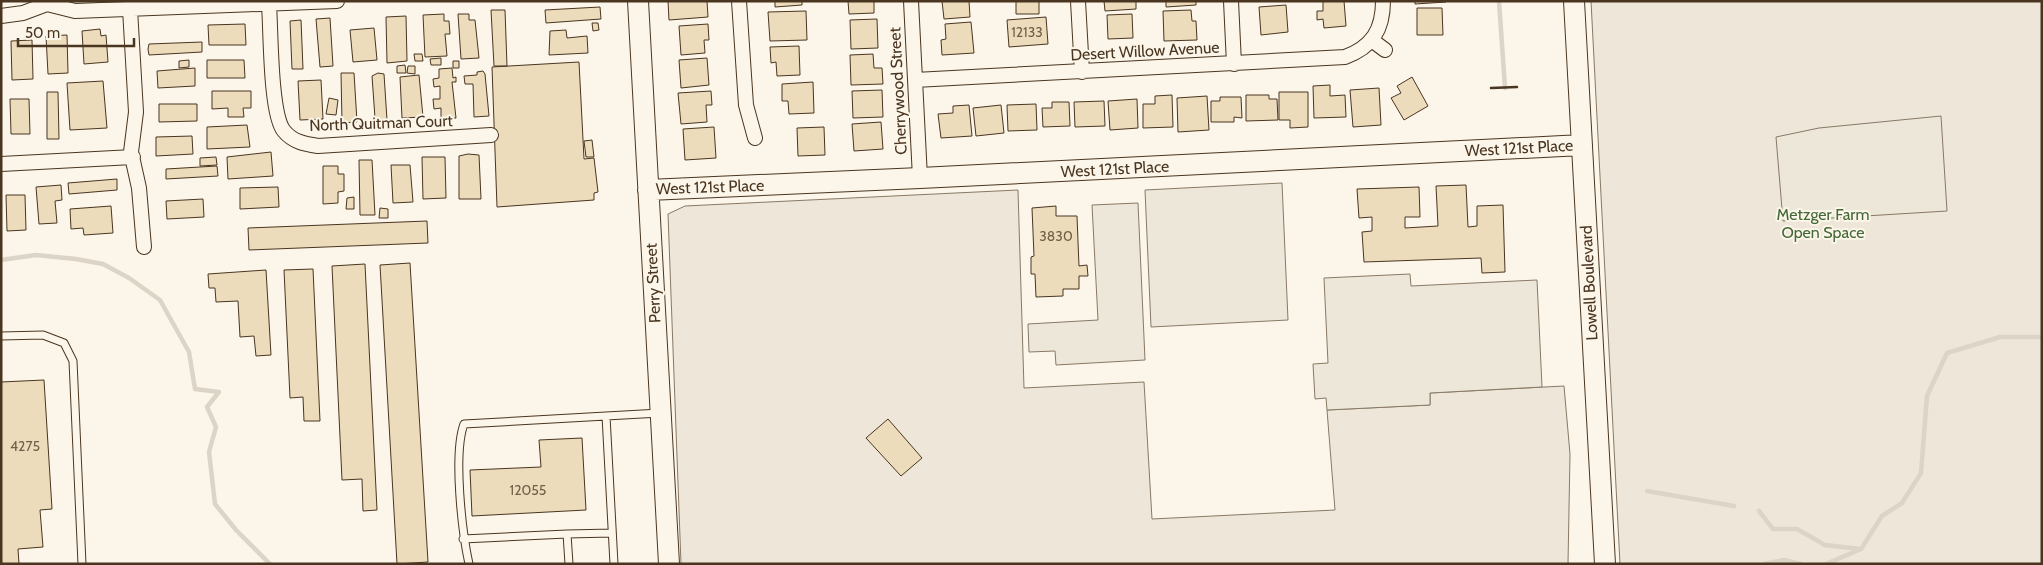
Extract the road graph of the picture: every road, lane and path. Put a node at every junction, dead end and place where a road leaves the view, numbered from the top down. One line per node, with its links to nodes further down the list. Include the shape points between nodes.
1 (337, 1): 10 (street)
2 (638, 1): 24 (street, Perry Street)
3 (739, 1): 19 (street, via 746,105)
4 (911, 1): 17 (street, Cherrywood Street)
5 (1078, 1): 16 (street)
6 (1231, 1): 15 (street)
7 (1383, 1): 13 (street, via 1381,25)
8 (1574, 1): 20 (street, Lowell Boulevard)
9 (41, 4): 11 (street, via 75,11); 12 (street, via 23,14)
10 (269, 5): 11 (street); 18 (street, North Quitman Court, via 275,100 280,124 292,139 318,146)
11 (130, 9): 21 (street, via 136,112)
12 (1, 16)
13 (1373, 41): 14 (street); 15 (street, Desert Willow Avenue, via 1346,57)
14 (1385, 50)
15 (1234, 64): 16 (street, Desert Willow Avenue)
16 (1082, 72): 17 (street, Desert Willow Avenue)
17 (915, 80): 23 (street, Cherrywood Street)
18 (491, 135)
19 (755, 138)
20 (1582, 145): 23 (street, West 121st Place); 37 (street, Lowell Boulevard)
21 (133, 157): 22 (street); 25 (street)
22 (1, 164)
23 (920, 178): 24 (street, West 121st Place)
24 (648, 190): 27 (street, Perry Street)
25 (144, 246)
26 (1, 336): 32 (lane, via 43,334 64,343 73,361)
27 (660, 413): 28 (lane); 36 (street, Perry Street)
28 (606, 416): 29 (lane); 31 (lane, via 464,424 459,438)
29 (612, 533): 30 (lane); 35 (lane)
30 (567, 534): 31 (lane); 34 (lane)
31 (464, 539): 33 (lane)
32 (82, 564)
33 (469, 564)
34 (569, 564)
35 (614, 564)
36 (669, 564)
37 (1605, 564)

